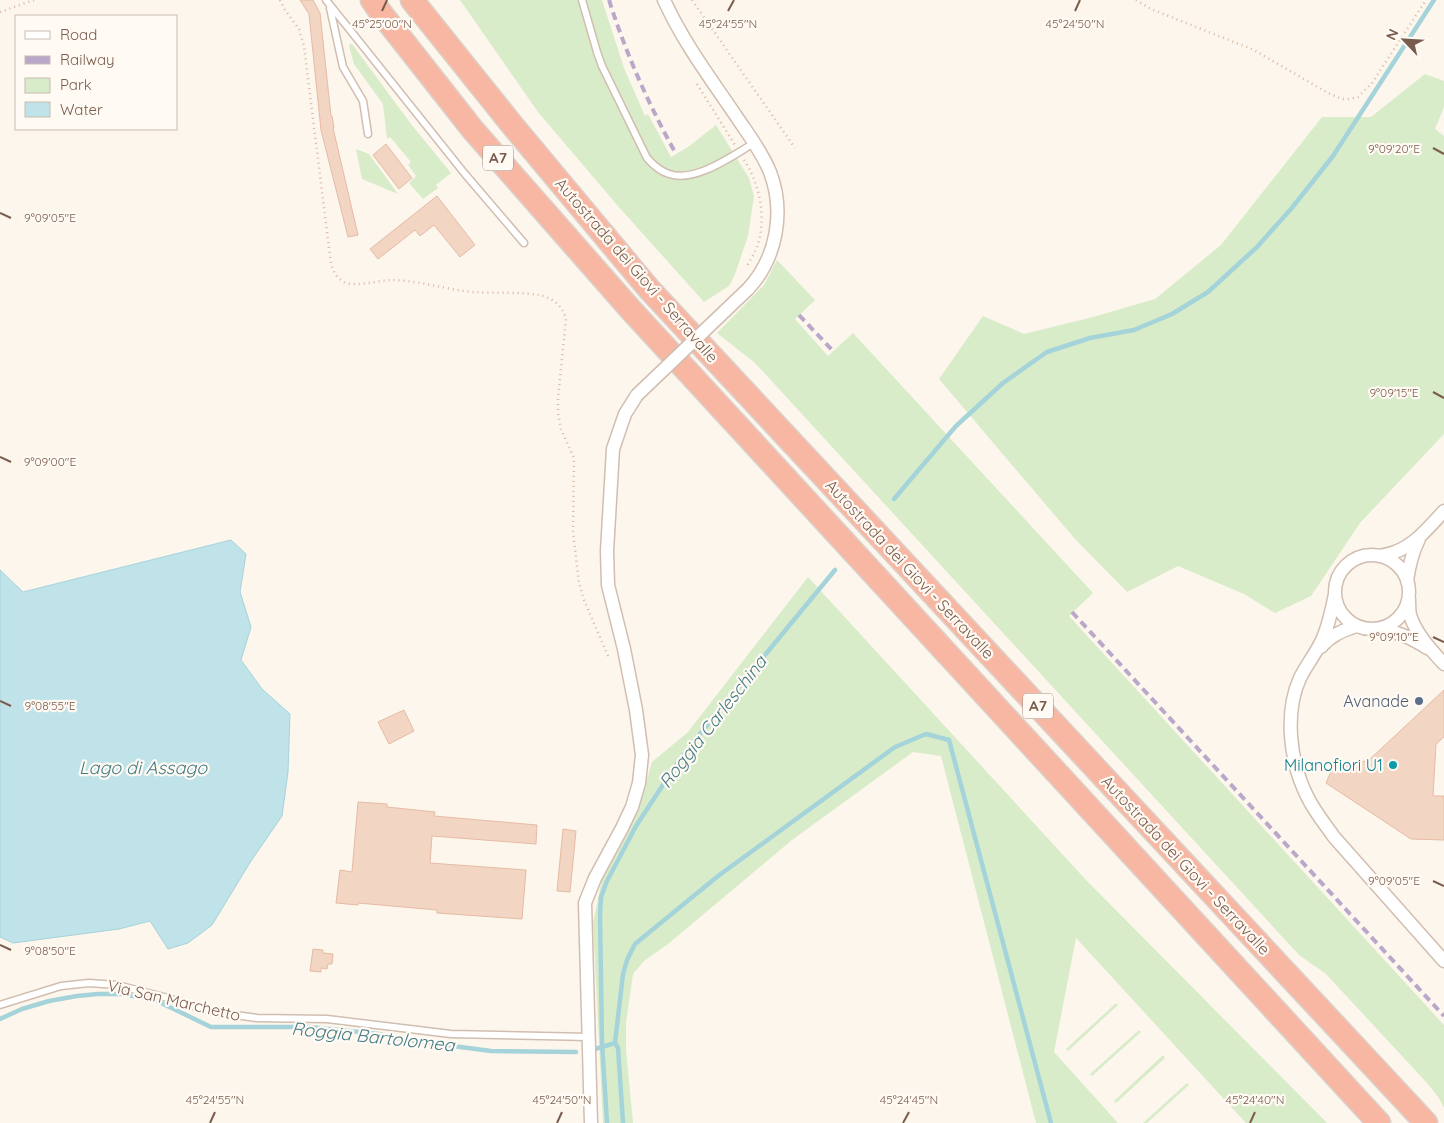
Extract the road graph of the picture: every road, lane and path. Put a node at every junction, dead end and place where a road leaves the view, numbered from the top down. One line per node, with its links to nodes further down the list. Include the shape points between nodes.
1 (34, 0): 12 (path)
2 (280, 0): 28 (path, via 299,29 304,46 333,272 351,284 393,280 472,292 543,296 563,310 566,320 558,413 561,429 574,458 573,532 578,575 584,600)
3 (326, 0): 11 (lane)
4 (372, 0): 35 (highway, Autostrada dei Giovi - Serravalle / A7, via 473,130 631,310)
5 (412, 0): 36 (highway, Autostrada dei Giovi - Serravalle / A7, via 649,289)
6 (582, 0): 17 (lane, via 607,78 653,165 670,175 680,176 714,166)
7 (664, 0): 15 (street, via 684,38)
8 (692, 0): 16 (path)
9 (1136, 0): 10 (path, via 1254,50 1342,99 1358,97 1372,83)
10 (1426, 0)
11 (330, 7): 14 (lane, via 343,67 363,101); 18 (lane)
12 (0, 12)
13 (693, 78): 17 (path)
14 (368, 134)
15 (754, 143): 17 (lane); 19 (street, via 774,185 778,207 776,234 768,260)
16 (795, 148)
17 (739, 152): 19 (path, via 759,191 761,225 757,246 745,271)
18 (524, 243)
19 (748, 289): 33 (street, bridge, via 637,395 624,414 613,449 608,584 624,649 642,754 632,807 585,904)
20 (1444, 511): 21 (street)
21 (1421, 534): 22 (street, via 1406,547); 23 (street, via 1409,566)
22 (1379, 556): 23 (street, via 1403,572); 24 (street, via 1368,555 1348,564 1340,572)
23 (1408, 588): 26 (street, via 1406,607 1398,618); 27 (street, via 1410,614)
24 (1334, 594): 25 (street, via 1341,613); 29 (street, via 1326,630)
25 (1356, 626): 26 (street); 29 (street, via 1328,639)
26 (1376, 629): 27 (street, via 1395,632)
27 (1430, 650): 30 (street)
28 (608, 656)
29 (1311, 659): 31 (street, via 1300,679 1290,728 1299,781 1334,837)
30 (1444, 663)
31 (1444, 961)
32 (0, 1005): 33 (lane, Via San Marchetto, via 61,986 89,983 117,985 213,1012 257,1018 327,1019 451,1034)
33 (589, 1037): 34 (street)
34 (591, 1123)
35 (1379, 1123)
36 (1426, 1123)

